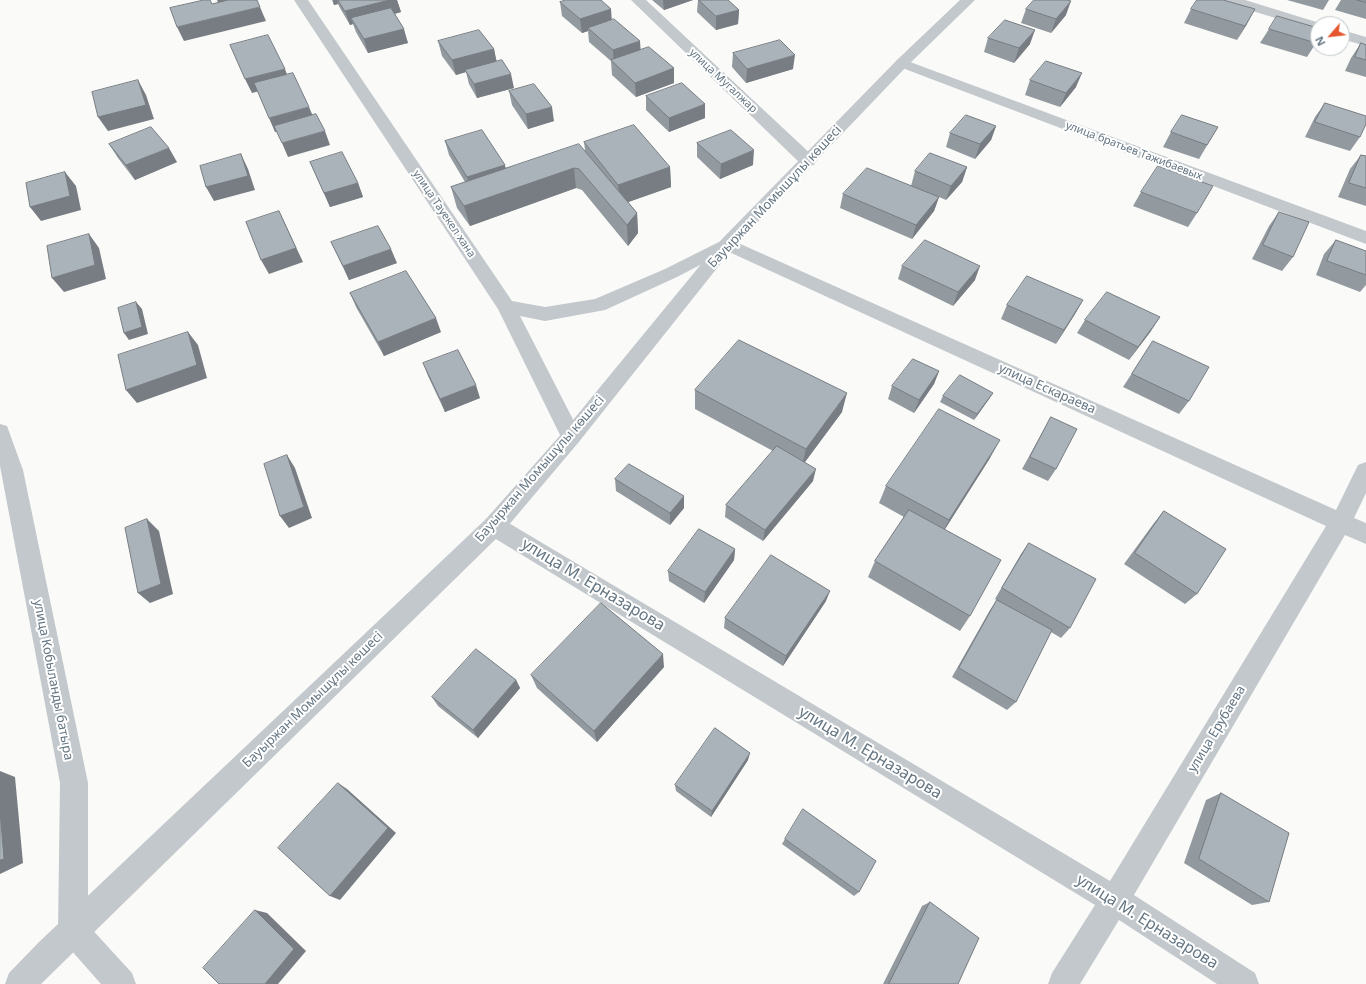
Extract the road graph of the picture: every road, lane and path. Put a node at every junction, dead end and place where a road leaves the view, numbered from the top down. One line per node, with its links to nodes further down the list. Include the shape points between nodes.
1 (301, 0): 12 (street, улица Тауекел хана)
2 (638, 0): 9 (street, улица Мугалжар)
3 (968, 0): 8 (street, Бауыржан Момышұлы көшесі)
4 (1231, 0): 5 (street)
5 (1310, 25)
6 (1350, 37): 7 (street)
7 (1366, 42)
8 (902, 63): 9 (street, Бауыржан Момышұлы көшесі); 10 (street, улица братьев Тажибаевых)
9 (808, 161): 11 (street, Бауыржан Момышұлы көшесі)
10 (1366, 238)
11 (727, 244): 12 (street, via 671,273 598,305 545,314); 14 (street, Бауыржан Момышұлы көшесі); 16 (street, улица Ескараева)
12 (506, 307): 14 (street, улица Тауекел хана)
13 (0, 432): 20 (street, улица Кобыланды батыра, via 12,470 74,783)
14 (571, 437): 17 (street, Бауыржан Момышұлы көшесі)
15 (1366, 471): 16 (street, улица Ерубаева)
16 (1341, 522): 18 (street, улица Ескараева); 19 (street, улица Ерубаева)
17 (494, 526): 19 (street, улица М. Ерназарова); 20 (street, Бауыржан Момышұлы көшесі)
18 (1366, 534)
19 (1115, 900): 23 (street, улица Ерубаева); 24 (street, улица М. Ерназарова)
20 (73, 931): 21 (street, Бауыржан Момышұлы көшесі); 22 (street)
21 (20, 984)
22 (121, 984)
23 (1063, 984)
24 (1244, 984)

